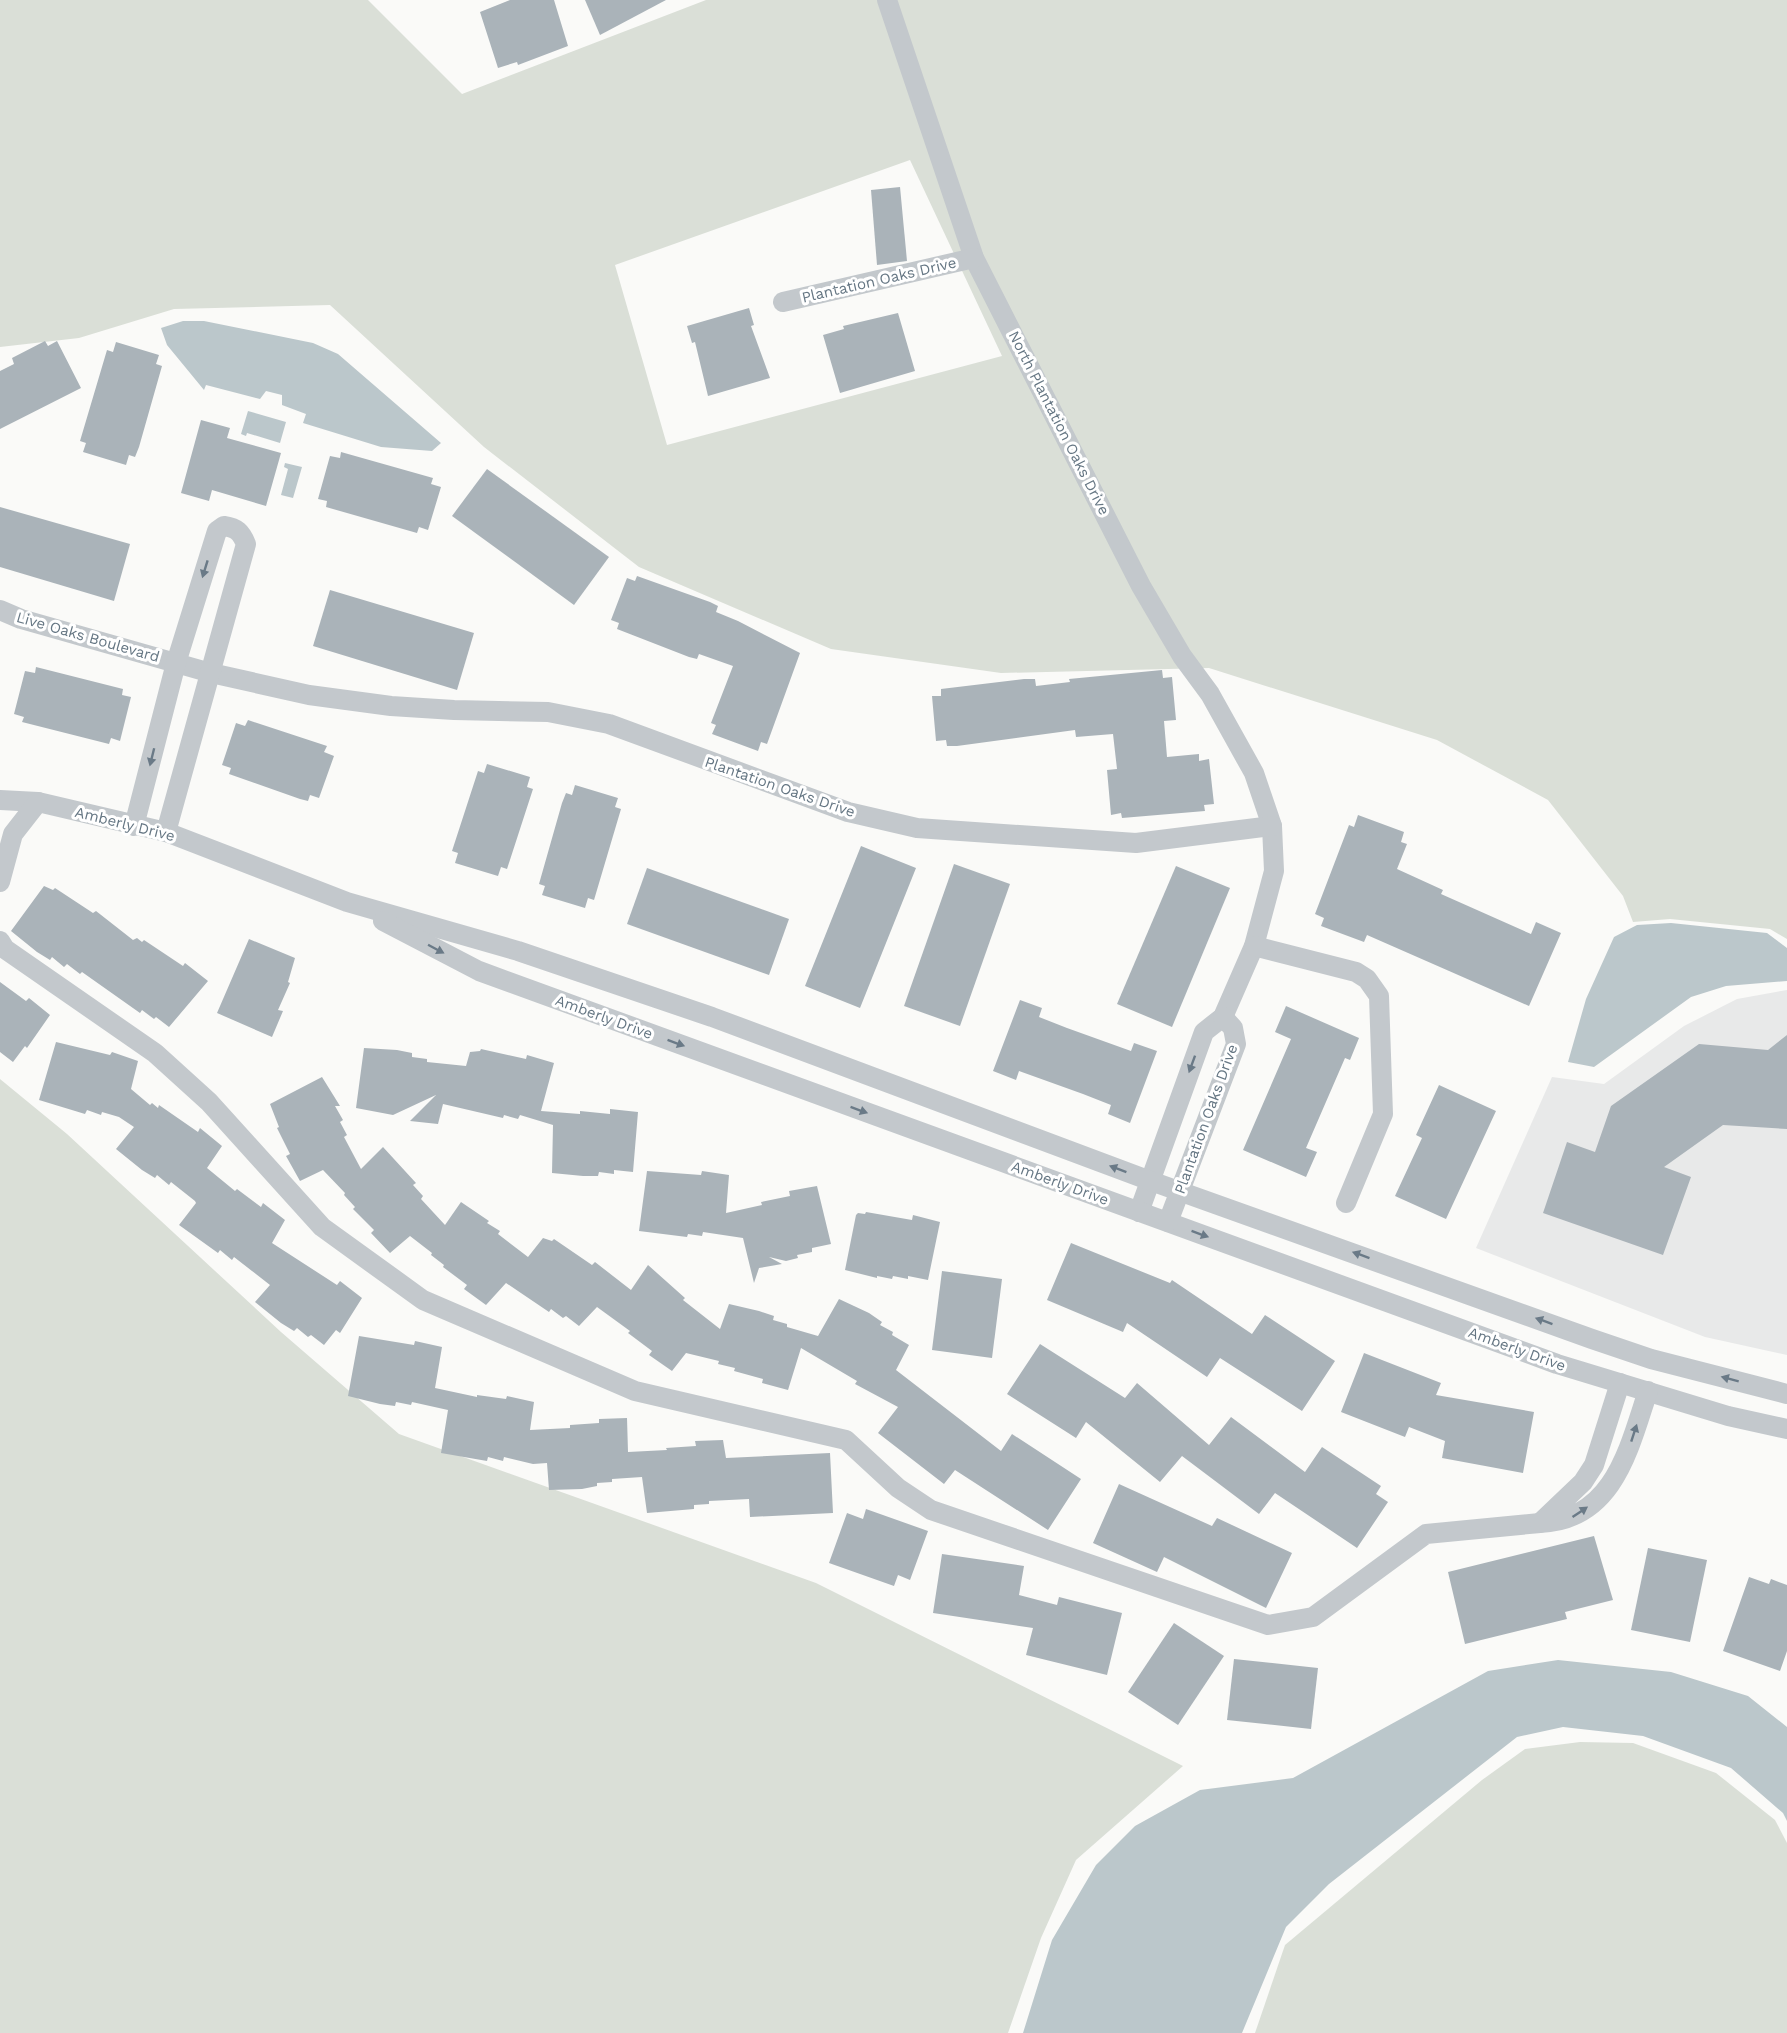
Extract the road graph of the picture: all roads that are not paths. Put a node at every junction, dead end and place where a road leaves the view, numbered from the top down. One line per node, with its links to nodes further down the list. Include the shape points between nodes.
1 (887, 0): 2 (street, North Plantation Oaks Drive)
2 (974, 258): 3 (street, Plantation Oaks Drive); 10 (street, North Plantation Oaks Drive, via 1141,586 1182,656 1210,694 1254,773)
3 (783, 302)
4 (0, 609): 5 (street, Live Oaks Boulevard, via 21,619)
5 (177, 663): 6 (street, Live Oaks Boulevard); 6 (street, Live Oaks Boulevard, one-way to 5, via 246,544 242,532 234,527 224,526 217,531); 9 (street, Live Oaks Boulevard, one-way to 9)
6 (211, 673): 10 (street, Plantation Oaks Drive, via 309,695 391,706 548,712 609,723 848,812 917,828 1136,843); 11 (street, Live Oaks Boulevard)
7 (0, 800): 8 (street, Amberly Drive)
8 (38, 802): 9 (street, Amberly Drive); 12 (street, via 13,834)
9 (134, 826): 11 (street, Amberly Drive)
10 (1272, 826): 15 (street, Plantation Oaks Drive, via 1274,871)
11 (166, 832): 13 (street, Amberly Drive)
12 (0, 882)
13 (347, 903): 17 (street, Amberly Drive, one-way to 13, via 712,1017 518,951); 20 (street, Amberly Drive, one-way to 20, via 479,971)
14 (0, 941): 29 (street, via 6,950 154,1053 209,1102 322,1227 423,1300 634,1391 846,1440 898,1488 931,1510 1268,1625 1313,1617 1426,1534)
15 (1254, 946): 16 (street, Plantation Oaks Drive); 19 (street, via 1356,972 1367,979 1379,996 1383,1114)
16 (1223, 1017): 17 (street, Plantation Oaks Drive, one-way to 17, via 1204,1032); 18 (street, Plantation Oaks Drive, via 1233,1028 1236,1044)
17 (1148, 1180): 18 (street, Amberly Drive); 20 (street, Plantation Oaks Drive)
18 (1179, 1191): 21 (street, Plantation Oaks Drive); 22 (street, Amberly Drive, one-way to 18)
19 (1346, 1203)
20 (1139, 1212): 21 (street, Amberly Drive)
21 (1168, 1222): 23 (street, Amberly Drive, one-way to 23, via 1557,1364)
22 (1651, 1359): 24 (street); 25 (street, Amberly Drive, one-way to 22)
23 (1620, 1383): 24 (street, Amberly Drive); 27 (street)
24 (1644, 1390): 26 (street, Amberly Drive); 28 (street, one-way to 24, via 1626,1457)
25 (1787, 1394)
26 (1787, 1429)
27 (1594, 1465): 28 (street); 29 (street)
28 (1617, 1474): 29 (street, one-way to 28, via 1573,1517 1599,1497)
29 (1540, 1523)

